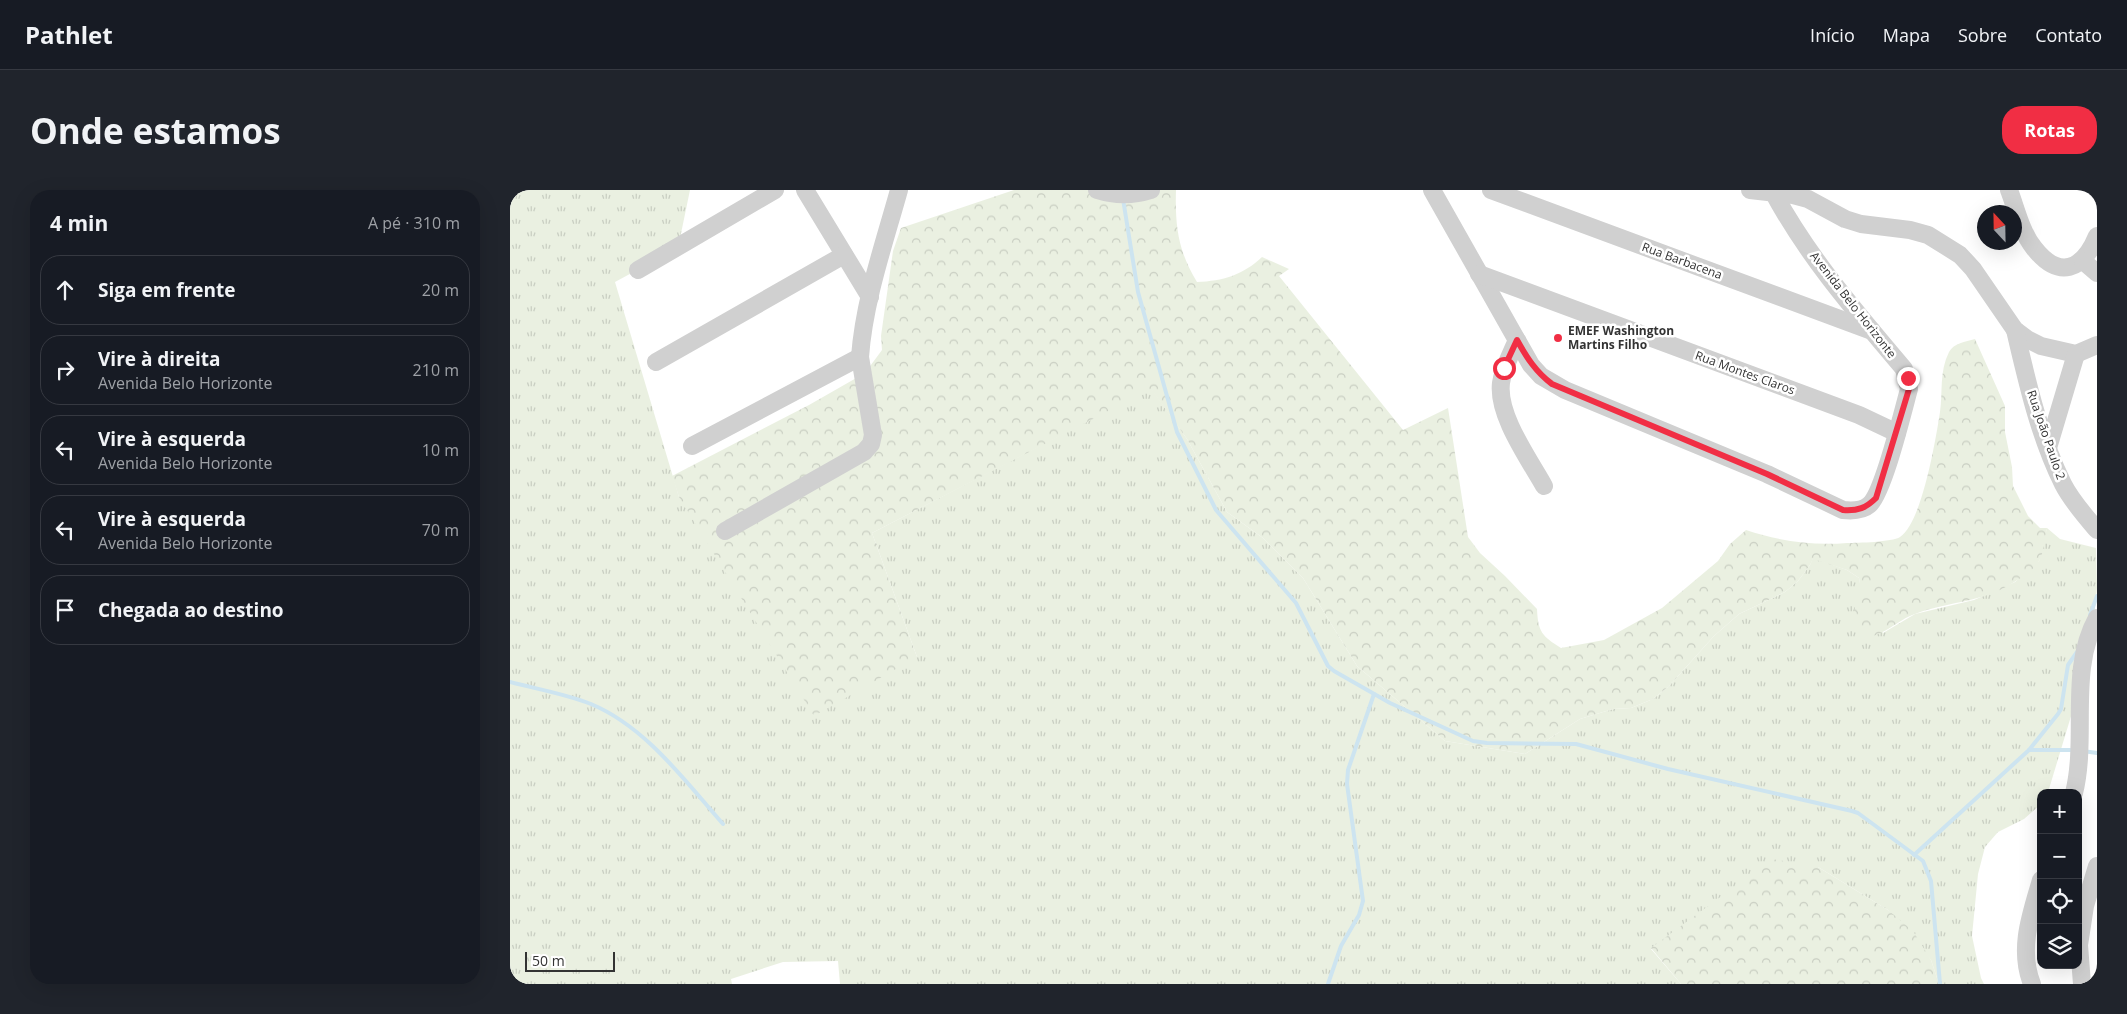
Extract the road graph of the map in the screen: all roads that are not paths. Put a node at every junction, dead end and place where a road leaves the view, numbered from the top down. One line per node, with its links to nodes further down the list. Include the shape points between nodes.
1 (774, 190): 14 (street)
2 (805, 190): 12 (street)
3 (900, 190): 17 (street)
4 (1097, 190): 5 (street, via 1124,196)
5 (1151, 190)
6 (1432, 190): 16 (street, Avenida Belo Horizonte)
7 (1491, 190): 19 (street, Rua Barbacena)
8 (1750, 190): 10 (street)
9 (2009, 190): 13 (street, via 2027,237 2042,256 2059,266 2076,266)
10 (1773, 191): 18 (street, via 1808,199 1861,224 1928,235 1960,255 1973,269); 19 (street, Avenida Belo Horizonte, via 1797,233)
11 (2097, 236): 13 (street)
12 (844, 255): 17 (street); 24 (street)
13 (2083, 261): 15 (street)
14 (638, 270)
15 (2097, 273)
16 (1479, 274): 20 (street, Avenida Belo Horizonte); 25 (street, Rua Montes Claros, via 1859,415)
17 (870, 297): 23 (street)
18 (2015, 330): 22 (street, via 2041,346); 27 (street, Rua João Paulo 2, via 2024,372)
19 (1872, 332): 25 (street, Avenida Belo Horizonte, via 1908,378 1909,389)
20 (1517, 340): 25 (street, Avenida Belo Horizonte, via 1531,365 1552,384 1767,474 1843,510 1862,509 1876,498); 28 (street, via 1504,368 1502,402 1508,420)
21 (2097, 345): 22 (street)
22 (2076, 354): 27 (street)
23 (860, 357): 26 (street); 30 (street, via 873,435 871,444 864,452)
24 (656, 362)
25 (1897, 433)
26 (692, 446)
27 (2048, 448): 29 (street, Rua João Paulo 2, via 2063,485)
28 (1544, 486)
29 (2097, 530)
30 (725, 531)
31 (2097, 618): 32 (street, via 2090,630 2080,690)
32 (2074, 789)
33 (2097, 866): 36 (street, via 2085,906 2079,944)
34 (2037, 894): 35 (street, via 2028,926 2025,955)
35 (2032, 984)
36 (2082, 984)

